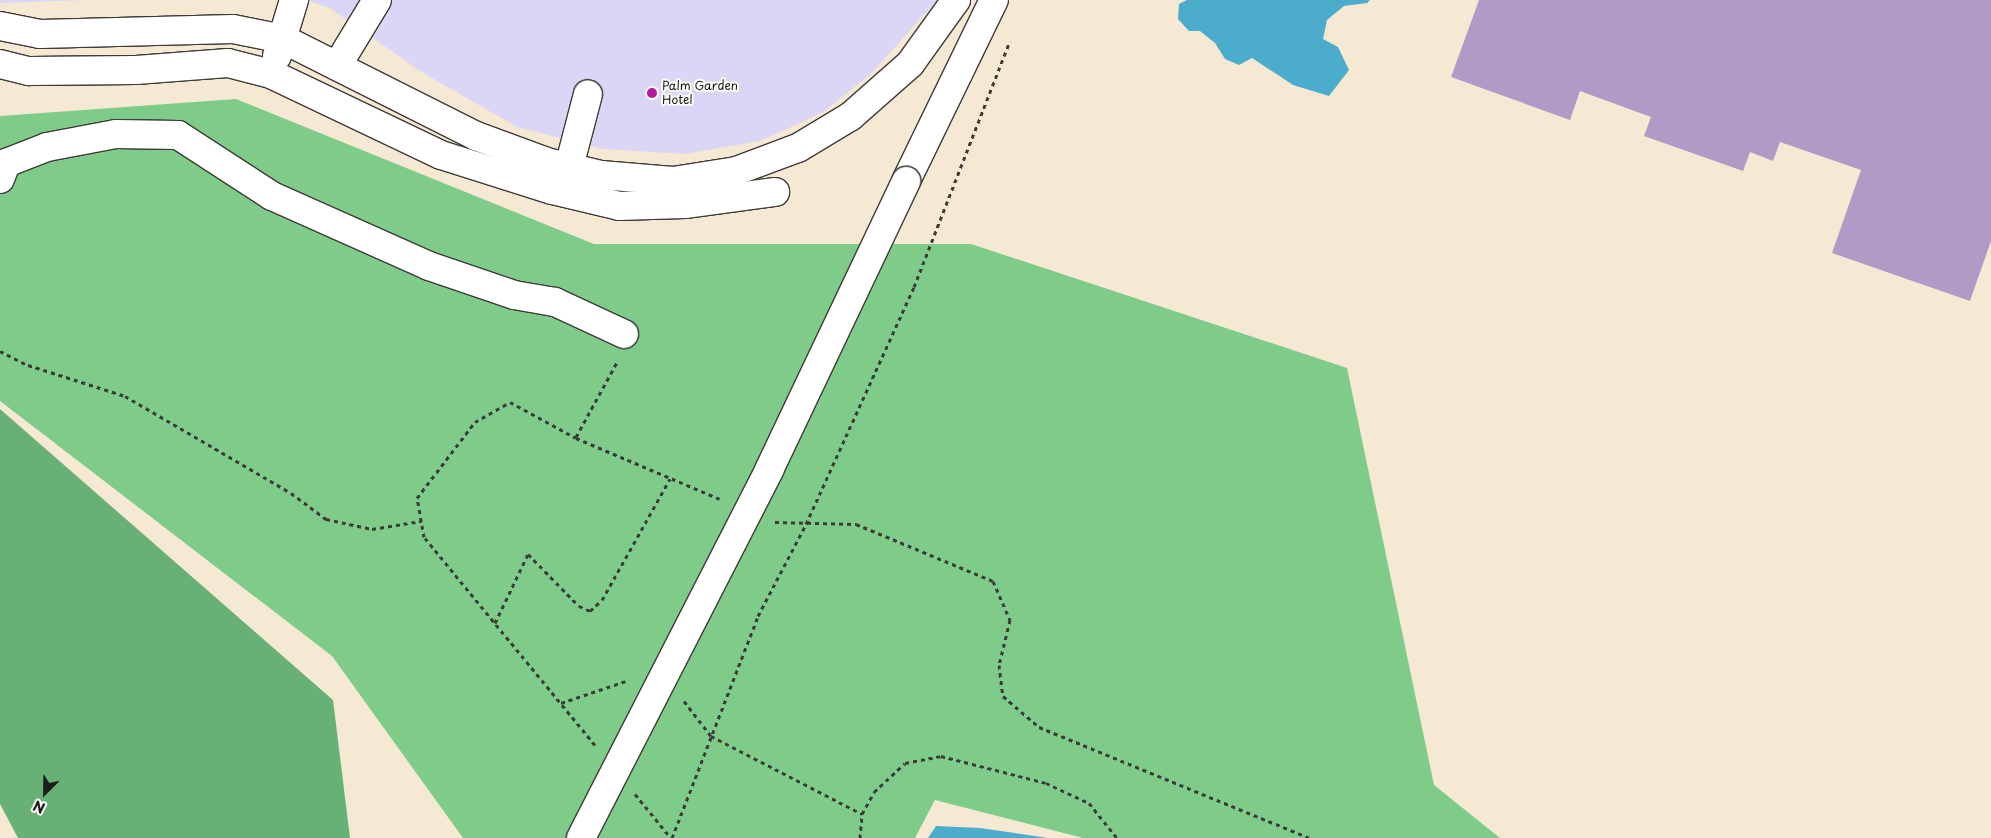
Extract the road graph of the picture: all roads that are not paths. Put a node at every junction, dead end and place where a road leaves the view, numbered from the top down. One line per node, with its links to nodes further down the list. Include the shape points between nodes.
1 (294, 0): 6 (main road)
2 (378, 0): 8 (main road)
3 (956, 0): 12 (main road, via 910,64 851,116 798,148 736,171 673,180 601,175)
4 (994, 0): 15 (main road, bridge, via 769,470)
5 (0, 26): 6 (main road, via 40,34 233,28)
6 (283, 39): 8 (main road); 9 (main road)
7 (0, 64): 9 (main road, via 38,71 136,70 228,63)
8 (337, 66): 12 (main road, via 476,136)
9 (271, 74): 13 (main road, via 441,156 610,204 685,204)
10 (588, 94): 12 (main road)
11 (2, 167): 14 (main road, via 46,147 82,139 116,134 178,135 272,196 429,266 514,295 555,302)
12 (569, 167)
13 (775, 192)
14 (624, 334)
15 (580, 838)

